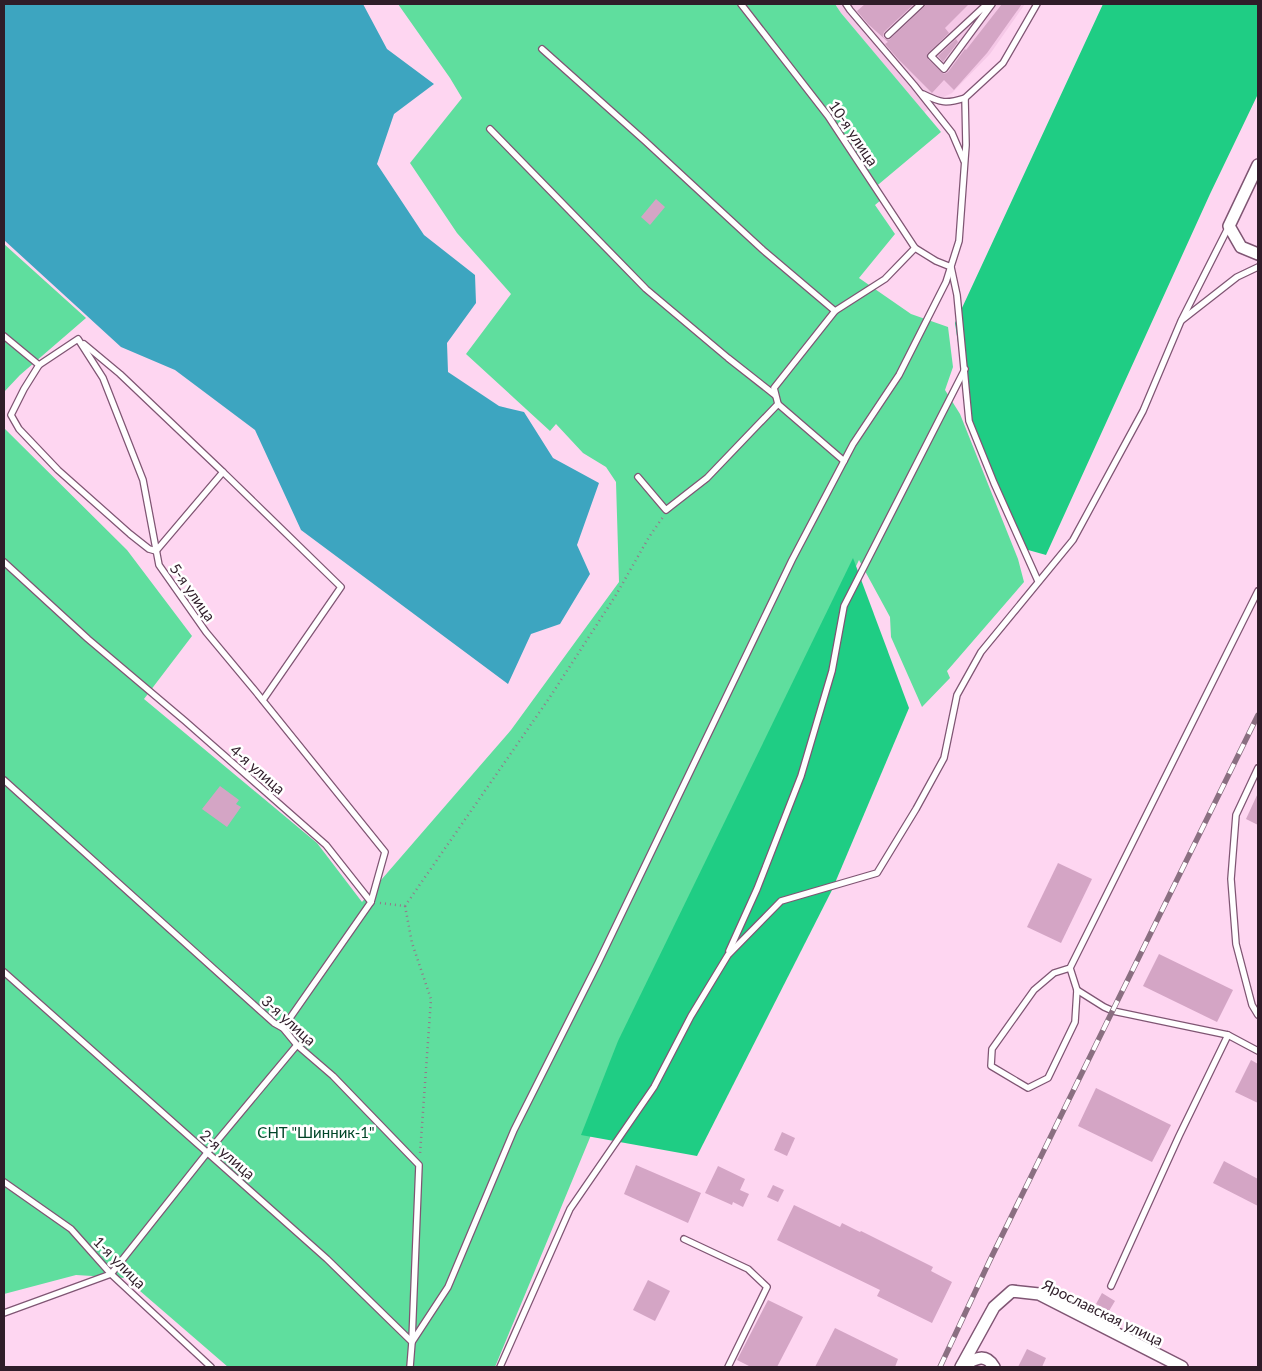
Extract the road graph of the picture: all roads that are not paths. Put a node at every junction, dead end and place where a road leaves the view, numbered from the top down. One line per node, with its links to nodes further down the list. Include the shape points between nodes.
1 (741, 4): 15 (lane, 10-я улица, via 828,116)
2 (846, 4): 9 (lane)
3 (921, 4): 7 (lane)
4 (987, 4): 5 (lane, via 931,56 944,69)
5 (992, 4)
6 (1037, 4): 10 (lane, via 1003,63)
7 (888, 35)
8 (542, 49): 19 (lane, via 763,250)
9 (919, 92): 10 (lane, via 936,101 950,103); 12 (lane, via 952,133)
10 (966, 98): 12 (lane)
11 (490, 129): 25 (lane, via 646,289)
12 (964, 163): 17 (lane, via 959,241)
13 (1258, 165): 14 (street)
14 (1229, 226): 16 (street, via 1241,247); 20 (lane)
15 (915, 248): 17 (lane, 10-я улица); 19 (lane, via 885,279)
16 (1258, 254)
17 (951, 267): 24 (lane); 27 (lane, via 900,375)
18 (1258, 268): 20 (lane, via 1237,277)
19 (835, 311): 25 (lane, via 774,388)
20 (1181, 321): 32 (lane, via 1143,411 1112,469 1073,540)
21 (4, 336): 23 (lane)
22 (78, 339): 23 (lane); 28 (lane, via 120,374); 30 (lane, 5-я улица, via 103,378 143,480)
23 (39, 365): 30 (lane, via 12,415 19,429 58,470 130,534 149,549)
24 (965, 369): 32 (lane, via 969,421); 38 (lane, via 844,606 832,671 801,776)
25 (775, 395): 26 (lane)
26 (778, 404): 27 (lane); 29 (lane, via 707,478 666,510)
27 (844, 461): 53 (lane, via 792,560 514,1130 448,1287)
28 (223, 472): 30 (lane); 34 (lane, via 341,587)
29 (638, 477)
30 (156, 550): 34 (lane, 5-я улица, via 159,565 206,632)
31 (4, 562): 37 (lane, 4-я улица, via 326,845)
32 (1038, 582): 38 (lane, via 981,652 957,695 944,758 877,873 781,901)
33 (1258, 591): 39 (lane)
34 (262, 700): 37 (lane, 5-я улица, via 385,852)
35 (1258, 768): 42 (lane, via 1236,815 1231,880 1236,944 1252,1005)
36 (4, 780): 43 (lane, 3-я улица)
37 (371, 902): 43 (lane)
38 (728, 955): 56 (lane, via 654,1087 570,1209)
39 (1070, 968): 41 (lane); 41 (lane, via 1054,973 1034,990 992,1048 991,1066 1028,1088 1048,1078 1075,1022)
40 (4, 972): 47 (lane, 2-я улица)
41 (1077, 990): 44 (lane, via 1114,1010)
42 (1258, 1015)
43 (283, 1028): 45 (lane, 3-я улица)
44 (1228, 1035): 46 (lane); 51 (lane)
45 (297, 1044): 47 (lane); 53 (lane, 3-я улица, via 333,1076 419,1165)
46 (1258, 1051)
47 (207, 1152): 50 (lane); 53 (lane, 2-я улица, via 327,1259)
48 (4, 1182): 50 (lane, 1-я улица, via 71,1230)
49 (684, 1239): 57 (lane, via 748,1269 767,1287)
50 (111, 1274): 52 (lane); 54 (lane, 1-я улица)
51 (1111, 1286)
52 (4, 1313)
53 (412, 1342): 55 (lane)
54 (211, 1367)
55 (410, 1367)
56 (500, 1367)
57 (728, 1367)
58 (961, 1367): 59 (street, via 982,1357); 60 (street, Ярославская улица, via 994,1307 1012,1291 1039,1294)
59 (994, 1367)
60 (1182, 1367)

